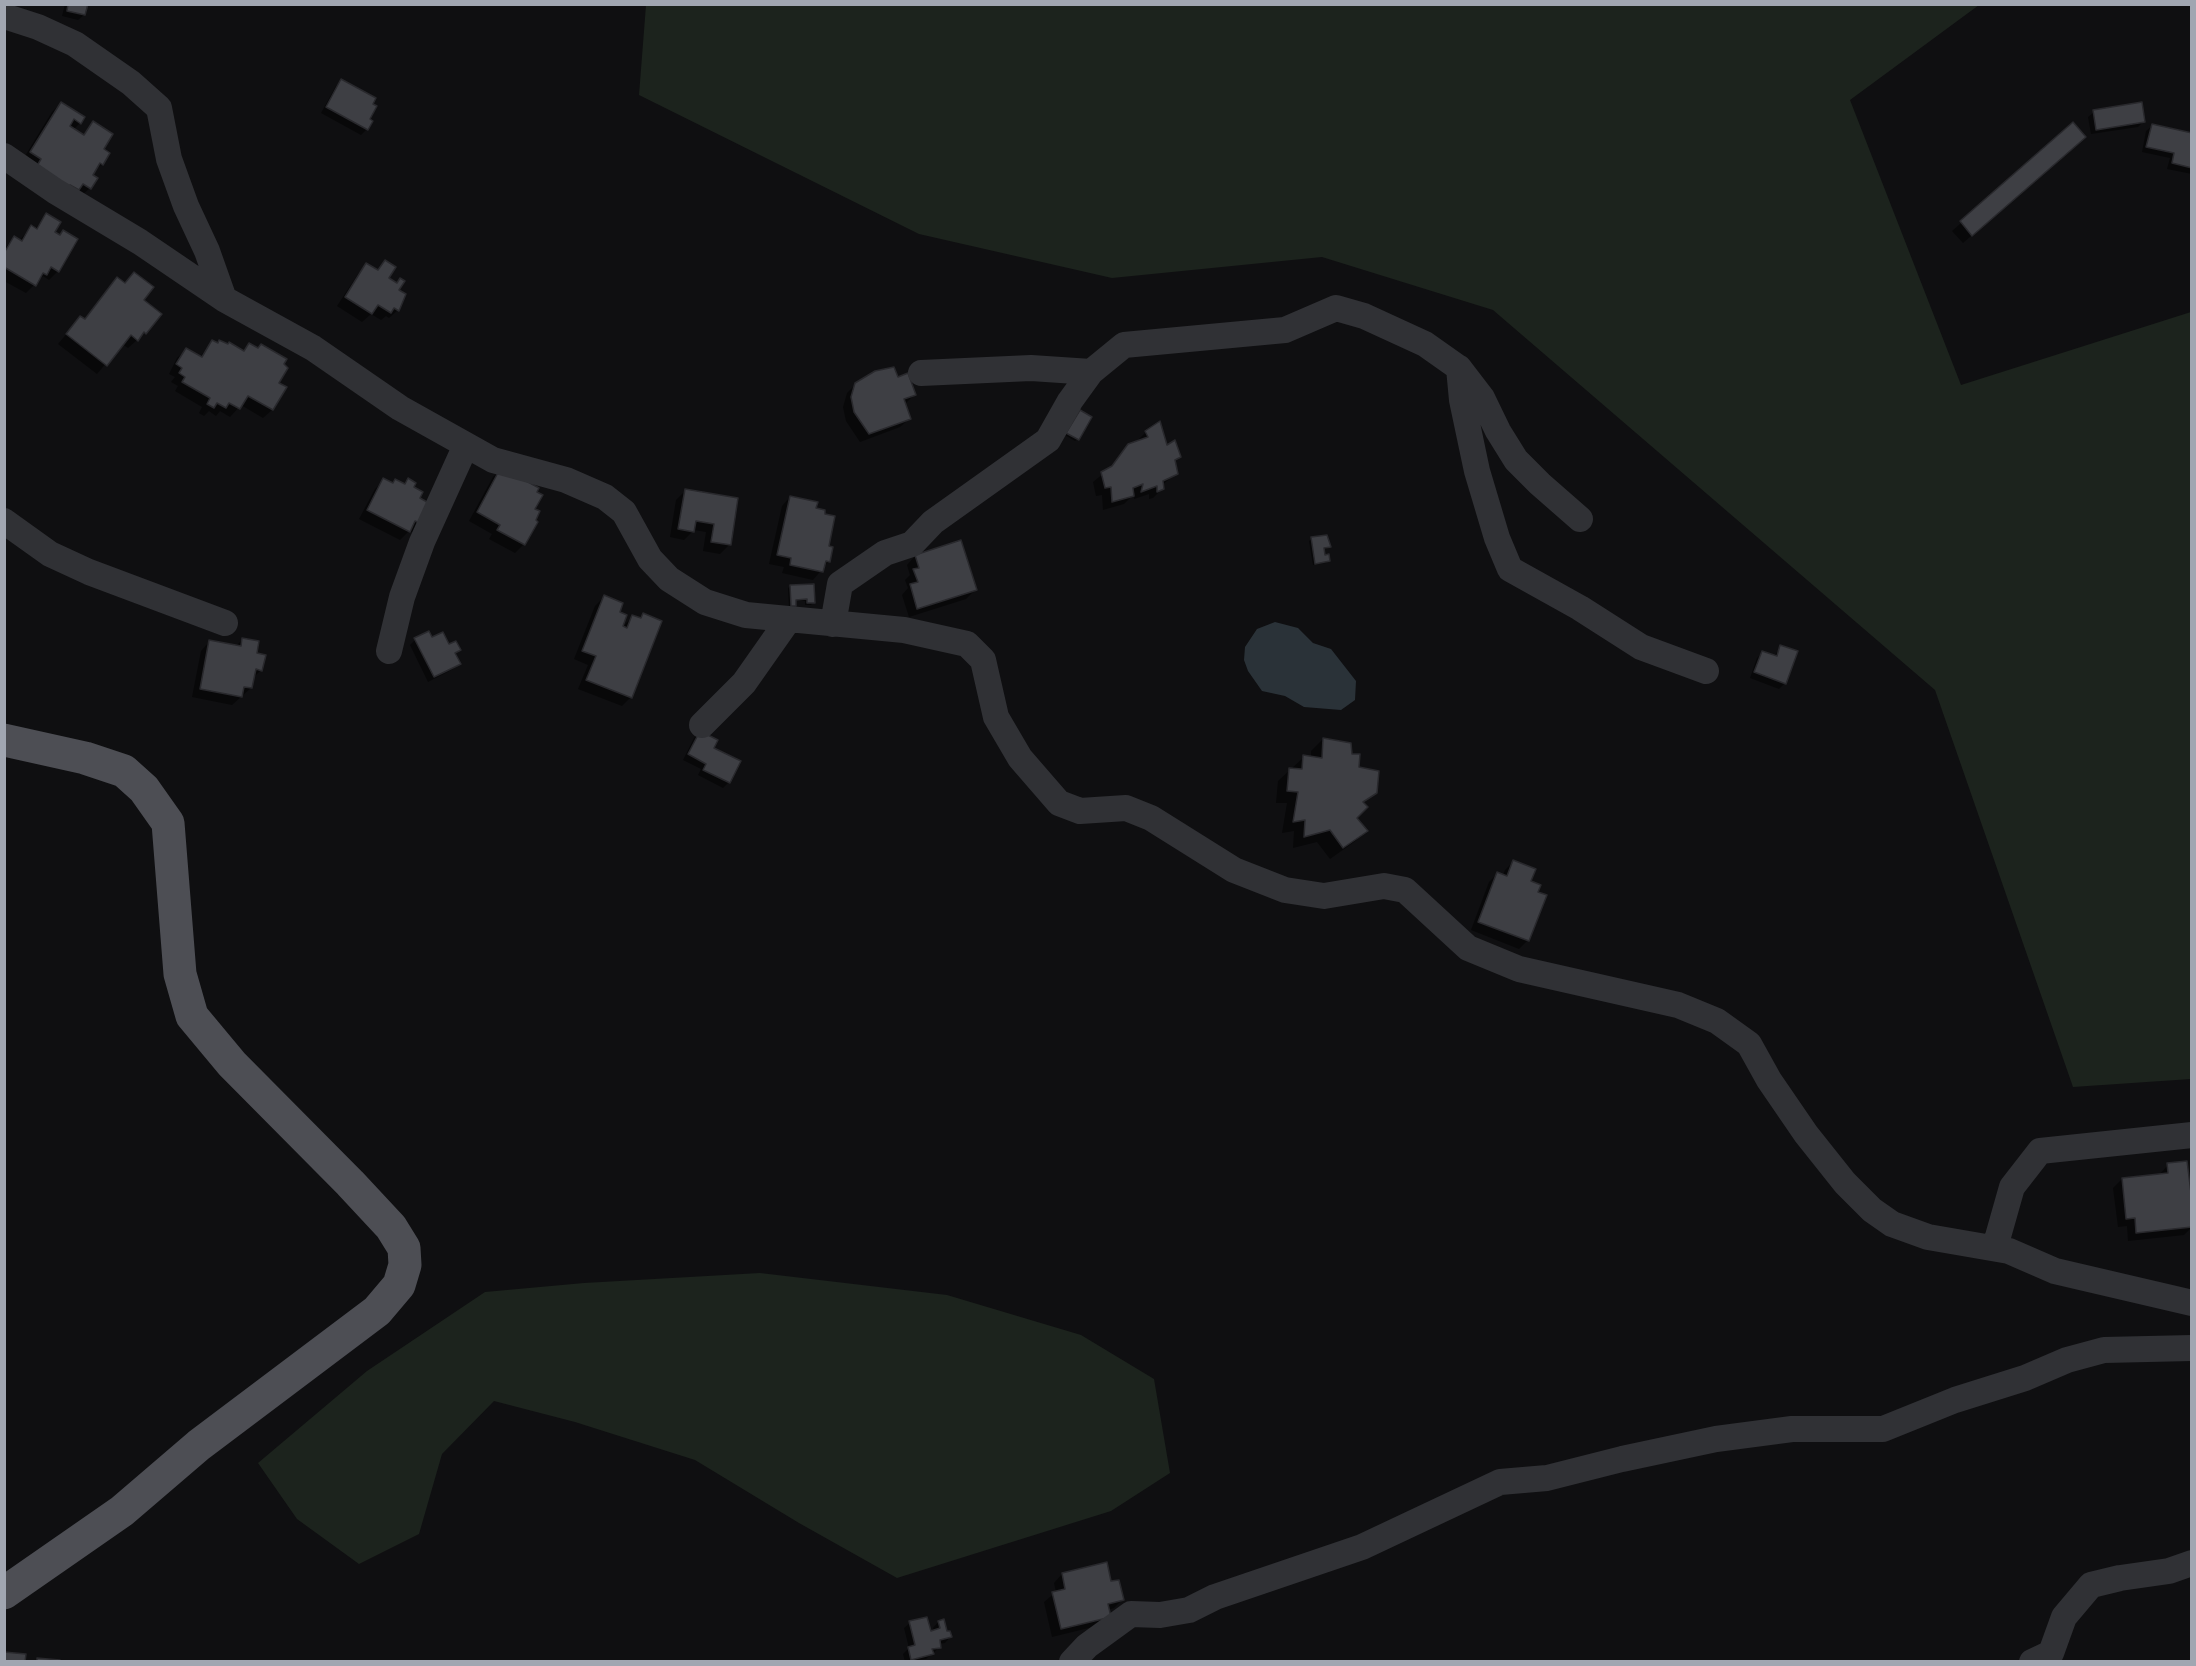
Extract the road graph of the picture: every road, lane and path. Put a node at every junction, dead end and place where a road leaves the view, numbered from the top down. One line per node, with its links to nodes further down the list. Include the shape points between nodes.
1 (4, 16): 3 (street, via 75,44 159,108 169,159)
2 (4, 156): 3 (street)
3 (224, 299): 7 (street, via 313,348 400,408)
4 (1459, 368): 5 (street, via 1425,344 1364,316 1336,308 1285,330 1124,345); 8 (street, via 1482,398 1516,460); 14 (street, via 1477,471 1510,569 1641,647)
5 (1091, 372): 6 (street, via 1031,368); 12 (street, via 1048,440 933,522 912,544 885,553 840,584)
6 (921, 373)
7 (466, 445): 10 (street, via 493,460 566,480 605,497 624,512 650,559 669,579 705,602 746,615); 13 (street, via 422,542 402,597)
8 (1580, 519)
9 (4, 520): 11 (street, via 50,554)
10 (789, 619): 12 (street); 15 (street, via 744,683)
11 (225, 623)
12 (832, 624): 18 (street, via 904,630 966,644 982,660 996,717 1020,758 1059,803 1080,811 1126,807 1151,818 1234,870 1285,890 1324,896 1384,886 1405,890 1468,948 1519,969 1678,1005 1717,1021 1749,1044 1806,1134 1845,1184 1872,1210 1892,1224 1928,1237)
13 (389, 651)
14 (1706, 671)
15 (702, 725)
16 (4, 740): 22 (main road, via 124,771 144,789 168,823 180,974 192,1016 232,1064 391,1227 404,1248 405,1265 399,1285 377,1311 200,1445 122,1511)
17 (2192, 1135): 18 (street, via 2040,1151 2012,1187)
18 (1995, 1247): 19 (street, via 2055,1271)
19 (2192, 1303)
20 (2192, 1348): 23 (street, via 2104,1350 1882,1429 1792,1429 1716,1439 1547,1478 1500,1482 1362,1546 1215,1597 1189,1610 1131,1614)
21 (2192, 1563): 24 (street, via 2091,1585 2064,1617 2051,1653)
22 (4, 1593)
23 (1072, 1662)
24 (2032, 1662)

